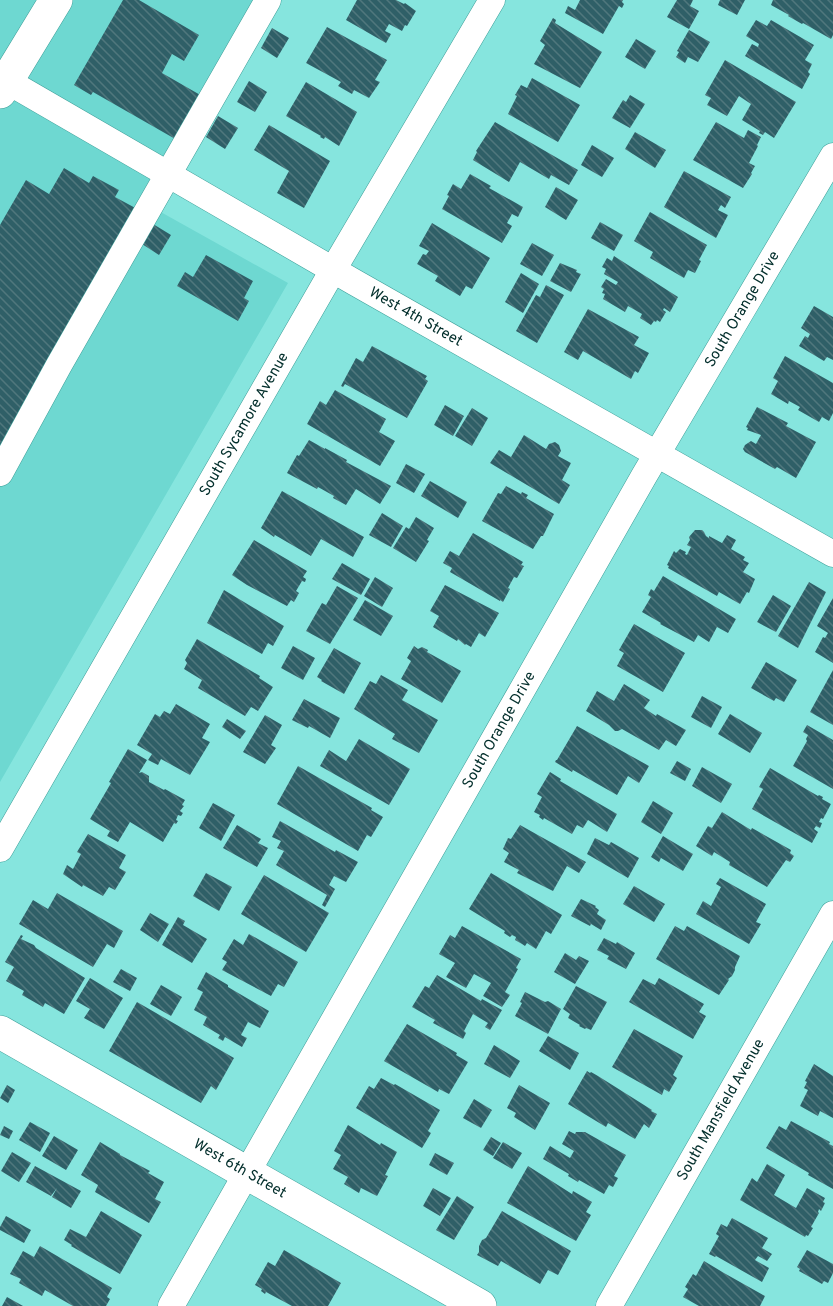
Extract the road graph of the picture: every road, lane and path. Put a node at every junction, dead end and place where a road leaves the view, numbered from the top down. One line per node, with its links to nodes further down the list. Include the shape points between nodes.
1 (56, 0): 4 (main road)
2 (268, 0): 6 (street)
3 (492, 0): 7 (street, South Sycamore Avenue)
4 (2, 83): 6 (street, West 4th Street)
5 (833, 156): 8 (street, South Orange Drive)
6 (167, 174): 7 (street, West 4th Street); 9 (street)
7 (333, 270): 8 (street, West 4th Street); 11 (street, South Sycamore Avenue)
8 (657, 455): 10 (street, West 4th Street); 14 (street, South Orange Drive)
9 (0, 473)
10 (833, 554)
11 (0, 849)
12 (833, 914): 17 (street, South Mansfield Avenue)
13 (0, 1032): 14 (main road, West 6th Street)
14 (247, 1172): 15 (street, South Orange Drive); 16 (main road, West 6th Street)
15 (171, 1306)
16 (480, 1306)
17 (609, 1306)

